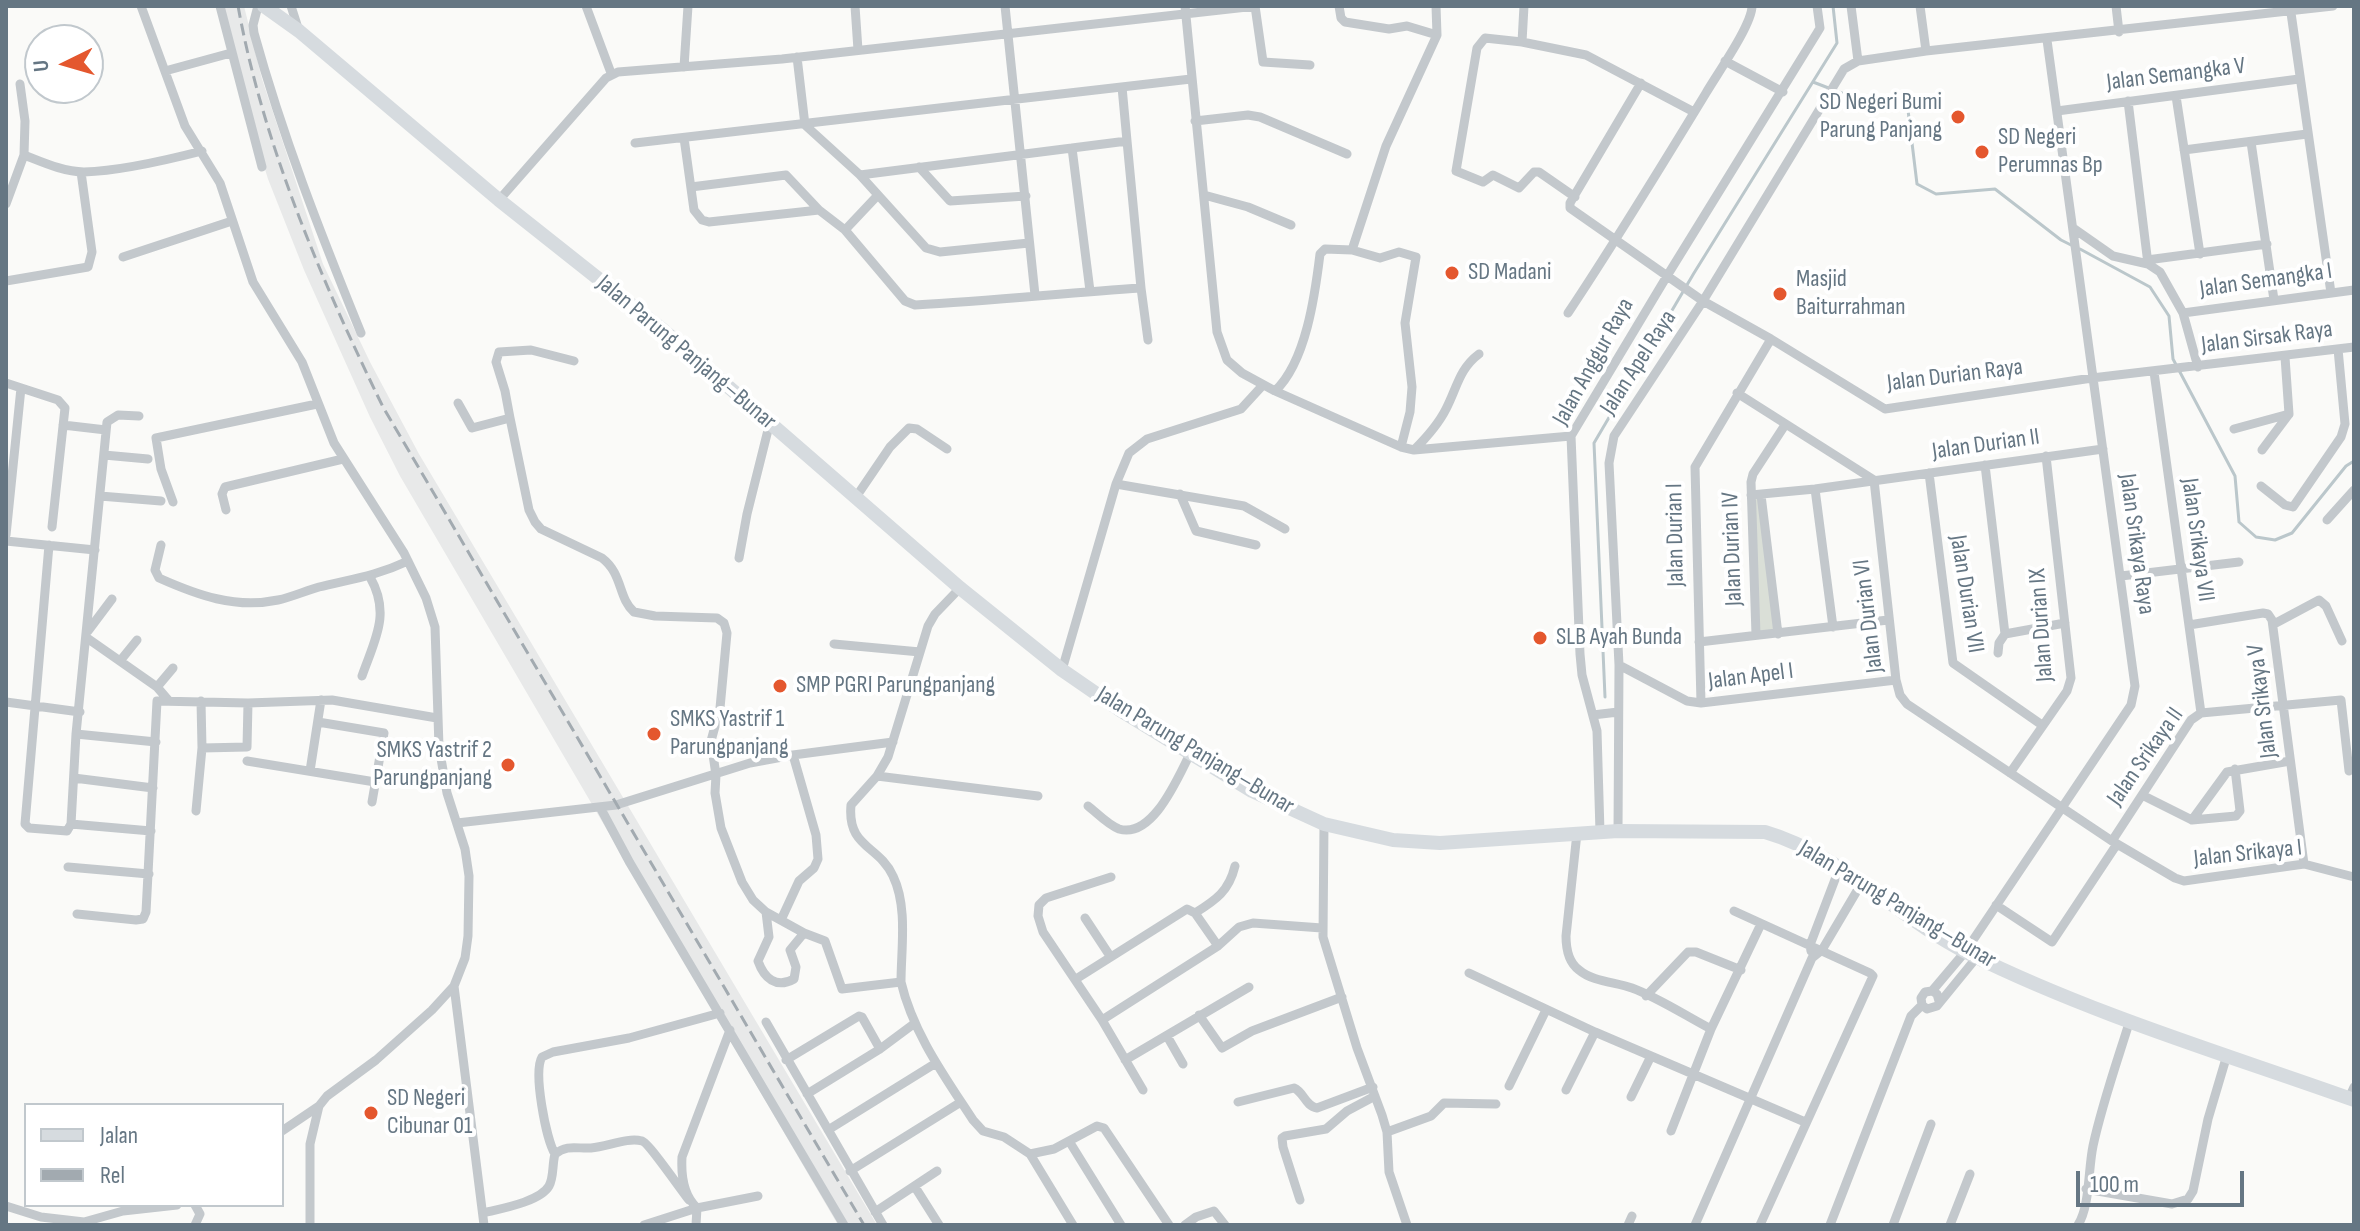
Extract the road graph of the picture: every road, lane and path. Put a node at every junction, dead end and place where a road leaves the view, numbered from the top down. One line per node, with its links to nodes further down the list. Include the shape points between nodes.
1 (141, 6): 36 (street)
2 (220, 6): 30 (street)
3 (258, 6): 96 (street, via 254,33 280,126)
4 (264, 6): 22 (main road, Jalan Parung Panjang–Bunar)
5 (291, 6): 22 (street)
6 (586, 6): 37 (street)
7 (688, 6): 35 (street)
8 (855, 6): 28 (street)
9 (1005, 6): 24 (street)
10 (1255, 6): 21 (street); 34 (street, via 1263,62)
11 (1339, 6): 25 (street, via 1345,22 1389,29 1407,26)
12 (1436, 6): 25 (street)
13 (1524, 6): 27 (street)
14 (1752, 6): 32 (street)
15 (1817, 6): 43 (street, Jalan Anggur Raya, via 1820,28)
16 (1851, 6): 33 (street)
17 (1920, 6): 29 (street)
18 (2116, 6): 23 (street)
19 (2333, 6): 20 (street)
20 (2290, 9): 23 (street); 39 (street)
21 (1185, 11): 24 (street); 38 (street)
22 (299, 31): 71 (main road, Jalan Parung Panjang–Bunar)
23 (2119, 32): 26 (street)
24 (1008, 35): 28 (street); 45 (street)
25 (1437, 35): 81 (street, via 1386,146)
26 (2047, 40): 29 (street); 47 (street)
27 (1522, 42): 40 (street, via 1586,55); 70 (street, via 1492,37 1477,48 1456,171 1483,182 1493,175 1519,188 1536,172)
28 (858, 50): 31 (street)
29 (1926, 51): 33 (street)
30 (231, 53): 36 (street); 62 (street)
31 (797, 57): 35 (street); 50 (street)
32 (1725, 61): 43 (street); 48 (street)
33 (1858, 61): 93 (street, Jalan Apel Raya, via 1844,69)
34 (1310, 65)
35 (684, 67): 37 (street)
36 (165, 71): 58 (street, via 185,126)
37 (611, 73): 71 (street)
38 (1191, 79): 42 (street); 49 (street)
39 (2299, 79): 44 (street, Jalan Semangka V); 51 (street)
40 (1641, 83): 48 (street); 70 (street)
41 (20, 84): 60 (street)
42 (1122, 87): 45 (street); 53 (street)
43 (1783, 92): 85 (street, Jalan Anggur Raya)
44 (2176, 96): 46 (street, Jalan Semangka V); 57 (street)
45 (1015, 100): 50 (street); 61 (street)
46 (2128, 101): 47 (street, Jalan Semangka V); 84 (street)
47 (2057, 111): 77 (street)
48 (1694, 112): 78 (street)
49 (1195, 121): 59 (street, via 1260,117); 68 (street)
50 (805, 125): 52 (street); 65 (street)
51 (2307, 134): 54 (street); 90 (street)
52 (684, 138): 55 (street); 66 (street)
53 (1127, 141): 56 (street); 87 (street)
54 (2251, 142): 57 (street); 80 (street)
55 (635, 143)
56 (1072, 148): 61 (street); 89 (street)
57 (2184, 150): 82 (street)
58 (202, 151): 64 (street); 74 (street)
59 (1347, 154)
60 (24, 155): 64 (street); 72 (street)
61 (1021, 155): 63 (street); 69 (street)
62 (262, 167)
63 (919, 167): 65 (street); 69 (street, via 950,201)
64 (81, 172): 86 (street, via 92,252 88,267)
65 (860, 175): 67 (street)
66 (691, 187): 73 (street, via 786,175); 73 (street, via 697,215 709,222)
67 (878, 195): 76 (street); 79 (street, via 935,252)
68 (1204, 195): 75 (street); 108 (street, via 1222,352 1234,367)
69 (1026, 196): 79 (street)
70 (1575, 197): 78 (street, Jalan Durian Raya, via 1570,203 1574,213)
71 (499, 200): 117 (main road, Jalan Parung Panjang–Bunar)
72 (6, 204)
73 (819, 210): 76 (street)
74 (232, 221): 83 (street); 113 (street, via 253,282 302,362)
75 (1291, 225)
76 (845, 230): 91 (street, via 909,303)
77 (2074, 232): 84 (street, via 2125,261); 106 (street, Jalan Srikaya Raya)
78 (1616, 241): 85 (street, Jalan Durian Raya); 94 (street)
79 (1029, 243): 91 (street)
80 (2267, 244): 82 (street); 92 (street)
81 (1352, 250): 110 (street, via 1321,251 1300,345 1290,374); 123 (street, via 1380,258 1399,252 1416,257 1405,323 1412,387)
82 (2200, 254): 84 (street)
83 (123, 257)
84 (2148, 262): 95 (street, via 2165,279)
85 (1667, 276): 93 (street, Jalan Durian Raya); 122 (street, Jalan Anggur Raya)
86 (6, 281)
87 (1141, 288): 89 (street); 98 (street)
88 (2354, 290): 90 (street, Jalan Semangka I)
89 (1090, 291): 91 (street)
90 (2331, 293): 92 (street, Jalan Semangka I)
91 (1035, 295)
92 (2274, 300): 95 (street, Jalan Semangka I)
93 (1703, 301): 97 (street, Jalan Durian Raya); 178 (street, Jalan Apel Raya, via 1614,436 1609,463)
94 (1568, 313)
95 (2183, 313): 104 (street)
96 (361, 333)
97 (1771, 339): 106 (street, Jalan Durian Raya, via 1885,409); 111 (street, Jalan Durian I)
98 (1148, 340)
99 (2354, 347): 100 (street, Jalan Sirsak Raya)
100 (2338, 349): 102 (street, Jalan Sirsak Raya); 136 (street, via 2345,424 2341,437 2293,507)
101 (1479, 354): 126 (street, via 1460,372 1444,413)
102 (2285, 357): 104 (street, Jalan Sirsak Raya); 114 (street)
103 (574, 361): 116 (street, via 531,350 499,352 496,362)
104 (2198, 367): 105 (street, Jalan Sirsak Raya)
105 (2158, 371): 106 (street, Jalan Durian Raya); 157 (street, Jalan Srikaya VII)
106 (2092, 378): 125 (street, Jalan Srikaya Raya)
107 (6, 383): 109 (street)
108 (1263, 385): 110 (street); 135 (street, via 1233,413 1136,446)
109 (21, 388): 118 (street, via 58,400 65,408); 149 (street)
110 (1275, 391): 123 (street)
111 (1737, 393): 119 (street); 173 (street, Jalan Durian I, via 1695,467)
112 (458, 403): 116 (street, via 472,428)
113 (317, 404): 131 (street); 144 (street, via 156,438)
114 (2289, 414): 120 (street); 127 (street)
115 (139, 416): 121 (street, via 118,415 107,422)
116 (510, 418): 211 (street, via 529,510 541,529 611,565 634,612 717,618 724,623 720,708 711,741)
117 (770, 422): 142 (main road, Jalan Parung Panjang–Bunar); 154 (street)
118 (63, 425): 121 (street); 147 (street)
119 (1785, 425): 134 (street); 140 (street, Jalan Durian IV, via 1753,474)
120 (2234, 429)
121 (106, 430): 128 (street)
122 (1571, 436): 126 (street); 195 (street, Jalan Anggur Raya, via 1580,654)
123 (1401, 447): 126 (street)
124 (947, 449): 142 (street, via 909,428)
125 (2103, 449): 129 (street, Jalan Durian II); 158 (street, Jalan Srikaya Raya)
126 (1414, 450)
127 (2262, 450)
128 (104, 455): 130 (street); 141 (street)
129 (2046, 456): 132 (street, Jalan Durian II); 163 (street, Jalan Durian IX)
130 (148, 459)
131 (343, 459): 145 (street, via 225,487); 155 (street)
132 (1985, 465): 133 (street, Jalan Durian II); 168 (street)
133 (1929, 473): 134 (street, Jalan Durian II); 198 (street, Jalan Durian VII, via 1953,663)
134 (1874, 480): 137 (street, Jalan Durian II); 162 (street, Jalan Durian VI)
135 (1116, 484): 139 (street); 180 (street)
136 (2261, 486)
137 (1815, 489): 140 (street, Jalan Durian II); 166 (street)
138 (2354, 490): 146 (street)
139 (1180, 494): 148 (street, via 1244,506); 152 (street, via 1196,531)
140 (1756, 495): 167 (street); 170 (street, Jalan Durian IV)
141 (100, 496): 143 (street); 153 (street)
142 (856, 497): 160 (main road, Jalan Parung Panjang–Bunar)
143 (161, 501)
144 (173, 502)
145 (226, 510)
146 (2327, 520)
147 (52, 527)
148 (1285, 529)
149 (6, 538): 150 (street)
150 (49, 545): 153 (street); 190 (street)
151 (161, 545): 159 (street, via 155,570 159,578 228,602 270,601)
152 (1256, 545)
153 (95, 550): 169 (street)
154 (739, 558)
155 (408, 561): 159 (street); 196 (street, via 435,627)
156 (2239, 562): 157 (street)
157 (2180, 570): 158 (street); 165 (street, Jalan Srikaya VII)
158 (2121, 576): 220 (street, Jalan Srikaya Raya, via 2134,696)
159 (370, 577): 181 (street, via 381,613)
160 (960, 588): 175 (street, via 935,614); 180 (main road, Jalan Parung Panjang–Bunar)
161 (112, 599): 169 (street)
162 (1888, 620): 166 (street); 182 (street, Jalan Durian VI)
163 (2065, 623): 168 (street); 198 (street, Jalan Durian IX, via 2070,685)
164 (2274, 624): 165 (street, Jalan Srikaya V, via 2263,613); 172 (street, via 2319,600); 191 (street, Jalan Srikaya V)
165 (2189, 625): 194 (street, Jalan Srikaya VII)
166 (1833, 627): 167 (street)
167 (1778, 634): 170 (street)
168 (2005, 634): 176 (street)
169 (88, 635): 177 (street); 192 (street)
170 (1756, 635): 173 (street)
171 (137, 640): 177 (street)
172 (2342, 641)
173 (1699, 642): 189 (street, Jalan Durian I)
174 (834, 644): 175 (street)
175 (920, 652): 201 (street)
176 (1998, 653)
177 (120, 661): 183 (street)
178 (1619, 665): 189 (street, Jalan Apel I, via 1687,701); 193 (street, Jalan Apel Raya)
179 (173, 668): 183 (street)
180 (1062, 670): 203 (main road, Jalan Parung Panjang–Bunar)
181 (362, 676)
182 (1896, 680): 189 (street, Jalan Apel I); 210 (street, Jalan Durian VI, via 1907,704)
183 (157, 687): 185 (street)
184 (321, 700): 188 (street); 196 (street); 197 (street)
185 (169, 701): 186 (street); 200 (street, via 157,701)
186 (201, 701): 188 (street); 202 (street)
187 (6, 702): 190 (street)
188 (248, 703): 202 (street, via 247,747)
189 (1701, 703)
190 (34, 705): 192 (street); 225 (street, via 25,824 61,831 70,830)
191 (2282, 706): 194 (street, Jalan Srikaya II); 206 (street, Jalan Srikaya V); 209 (street, Jalan Srikaya II, via 2341,700)
192 (80, 712): 199 (street)
193 (1618, 712): 195 (street); 228 (street, Jalan Apel Raya)
194 (2201, 713): 216 (street, Jalan Srikaya II, via 2191,720)
195 (1593, 715): 229 (street, Jalan Anggur Raya)
196 (437, 718): 224 (street, via 444,779)
197 (318, 722): 208 (street); 214 (street, via 384,733)
198 (2042, 725): 210 (street, Jalan Durian IX)
199 (76, 734): 200 (street); 213 (street)
200 (156, 742): 215 (street)
201 (893, 742): 204 (street); 212 (street)
202 (202, 748): 222 (street)
203 (1190, 754): 219 (street, via 1166,800 1139,827 1115,828); 226 (main road, Jalan Parung Panjang–Bunar, via 1252,791)
204 (793, 755): 211 (street); 246 (street, via 818,859 799,881)
205 (247, 761): 208 (street)
206 (2290, 761): 207 (street); 232 (street, Jalan Srikaya V)
207 (2235, 769): 223 (street, via 2222,776); 223 (street, via 2239,814)
208 (310, 771): 214 (street)
209 (2349, 771)
210 (2010, 773): 220 (street, Jalan Durian VI)
211 (716, 775): 221 (street); 242 (street, via 721,828 742,882)
212 (877, 776): 217 (street); 259 (street, via 851,805 851,823 858,839 894,878 900,902)
213 (74, 778): 215 (street); 225 (street)
214 (375, 782): 218 (street)
215 (153, 788): 227 (street)
216 (2142, 795): 223 (street); 231 (street, Jalan Srikaya II)
217 (1038, 796)
218 (372, 802)
219 (1088, 806)
220 (2061, 806): 231 (street, Jalan Srikaya I); 240 (street, Jalan Srikaya Raya)
221 (600, 807): 224 (street); 268 (street)
222 (196, 811)
223 (2192, 820)
224 (457, 823): 260 (street, via 470,897 465,958)
225 (71, 824): 227 (street)
226 (1324, 824): 230 (main road, Jalan Parung Panjang–Bunar, via 1393,840 1440,843); 248 (street)
227 (151, 831): 236 (street)
228 (1618, 831): 229 (main road, Jalan Parung Panjang–Bunar); 235 (main road, Jalan Parung Panjang–Bunar, via 1765,832)
229 (1600, 832): 230 (main road, Jalan Parung Panjang–Bunar)
230 (1577, 833): 263 (street, via 1566,951 1577,970)
231 (2114, 842): 232 (street, Jalan Srikaya I, via 2184,881); 240 (street, Jalan Srikaya II, via 2052,942)
232 (2304, 864): 238 (street, Jalan Srikaya I)
233 (1235, 866): 243 (street, via 1224,893)
234 (68, 867): 236 (street)
235 (1839, 869): 239 (main road, Jalan Parung Panjang–Bunar); 250 (street)
236 (149, 874): 244 (street, via 143,919)
237 (1111, 877): 258 (street, via 1039,905 1043,932)
238 (2354, 877)
239 (1861, 884): 252 (street); 253 (main road, Jalan Parung Panjang–Bunar)
240 (1996, 905): 253 (street, Jalan Srikaya Raya)
241 (1734, 911): 247 (street)
242 (766, 912): 246 (street); 249 (street, via 769,937 758,961 775,983 794,979 790,950)
243 (1195, 913): 251 (street); 254 (street, via 1182,912)
244 (77, 914)
245 (1085, 918): 254 (street)
246 (781, 920): 249 (street)
247 (1761, 924): 250 (street); 256 (street)
248 (1322, 928): 251 (street, via 1248,924); 264 (street)
249 (804, 933): 259 (street, via 829,946 842,989)
250 (1810, 945): 252 (street); 255 (street)
251 (1218, 946): 270 (street)
252 (1822, 950): 255 (street); 298 (street, via 1870,973 1872,981)
253 (1971, 954): 262 (street); 265 (street); 271 (main road, Jalan Parung Panjang–Bunar)
254 (1110, 956): 258 (street)
255 (1812, 958): 293 (street)
256 (1741, 970): 263 (street, via 1688,952); 274 (street)
257 (1469, 973): 267 (street)
258 (1076, 979): 270 (street)
259 (901, 982): 273 (street)
260 (454, 986): 297 (street, via 417,1025); 320 (street)
261 (1249, 987): 269 (street)
262 (1932, 991): 265 (street); 266 (street, via 1925,992)
263 (1646, 996): 274 (street)
264 (1342, 997): 269 (street, via 1222,1048); 289 (street)
265 (1939, 1001): 266 (street, via 1932,1009)
266 (1922, 1005): 338 (street, via 1911,1016)
267 (1546, 1010): 276 (street); 286 (street)
268 (720, 1013): 275 (street); 305 (street, via 542,1057 538,1071)
269 (1199, 1015): 277 (street)
270 (1102, 1020): 282 (street)
271 (2130, 1020): 279 (main road, Jalan Parung Panjang–Bunar); 311 (street, via 2098,1124)
272 (766, 1022): 281 (street)
273 (915, 1023): 278 (street); 283 (street)
274 (1711, 1029): 285 (street)
275 (730, 1030): 313 (street, via 682,1157); 327 (street)
276 (1595, 1032): 280 (street); 288 (street)
277 (1167, 1036): 282 (street); 284 (street)
278 (880, 1049): 281 (street, via 859,1016); 290 (street)
279 (2227, 1055): 291 (main road, Jalan Parung Panjang–Bunar); 311 (street, via 2188,1199 2172,1204)
280 (1651, 1056): 285 (street); 292 (street)
281 (786, 1060): 290 (street)
282 (1125, 1060): 287 (street)
283 (936, 1063): 294 (street); 301 (street)
284 (1183, 1064)
285 (1694, 1074): 293 (street); 302 (street)
286 (1509, 1086)
287 (1143, 1090)
288 (1566, 1090)
289 (1374, 1092): 295 (street, via 1317,1108 1294,1088); 303 (street); 314 (street, via 1330,1127 1282,1138)
290 (807, 1094): 301 (street)
291 (2352, 1095)
292 (1631, 1097)
293 (1751, 1100): 298 (street); 336 (street)
294 (961, 1102): 306 (street, via 983,1131); 307 (street)
295 (1238, 1102)
296 (1496, 1104): 303 (street, via 1444,1103 1431,1116)
297 (319, 1106): 300 (street); 323 (street, via 310,1144)
298 (1805, 1122): 337 (street)
299 (1931, 1124): 339 (street)
300 (284, 1130)
301 (828, 1130): 307 (street)
302 (1671, 1131)
303 (1387, 1132): 335 (street, via 1389,1172)
304 (1069, 1141): 306 (street); 331 (street); 332 (street, via 1097,1126 1104,1128)
305 (555, 1154): 313 (street, via 563,1148 642,1141 652,1147); 320 (street, via 544,1192)
306 (1030, 1154): 330 (street)
307 (850, 1171): 319 (street)
308 (937, 1171): 310 (street)
309 (1970, 1174): 340 (street)
310 (915, 1187): 319 (street); 329 (street)
311 (2086, 1189): 341 (street, via 2085,1213)
312 (758, 1196): 318 (street)
313 (689, 1200): 318 (street)
314 (1300, 1200)
315 (6, 1206): 316 (street, via 84,1222)
316 (159, 1207)
317 (196, 1207): 322 (street, via 200,1214)
318 (697, 1208): 321 (street); 326 (street)
319 (875, 1212): 328 (street)
320 (483, 1213): 324 (street)
321 (660, 1224): 325 (street)
322 (195, 1225)
323 (310, 1225)
324 (484, 1225)
325 (644, 1225)
326 (696, 1225)
327 (844, 1225)
328 (883, 1225)
329 (939, 1225)
330 (1073, 1225)
331 (1121, 1225)
332 (1168, 1225)
333 (1185, 1225): 334 (street, via 1214,1211)
334 (1225, 1225)
335 (1407, 1225)
336 (1695, 1225)
337 (1760, 1225)
338 (1830, 1225)
339 (1893, 1225)
340 (1950, 1225)
341 (2078, 1225)

